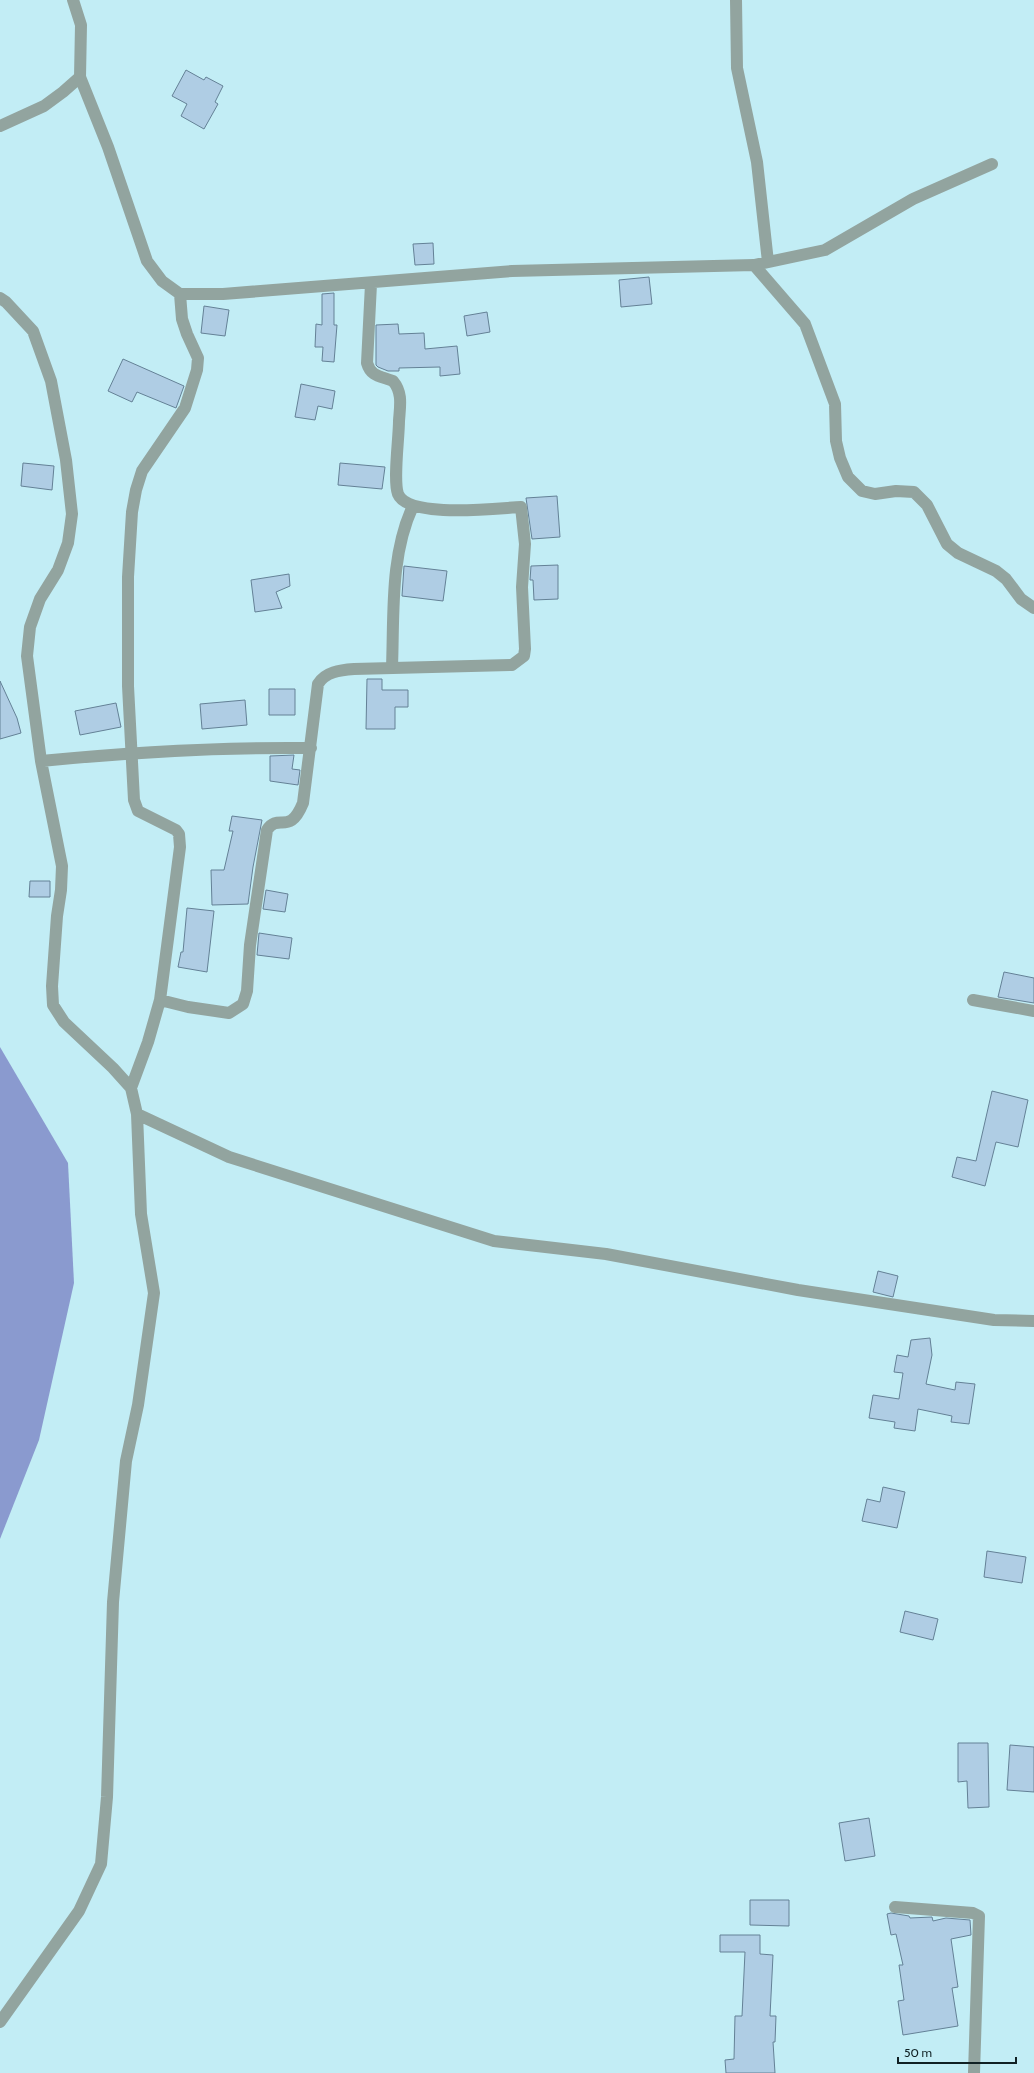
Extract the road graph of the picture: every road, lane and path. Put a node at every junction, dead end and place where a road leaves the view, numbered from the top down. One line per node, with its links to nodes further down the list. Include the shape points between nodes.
1 (73, 0): 3 (street, via 81,25)
2 (736, 0): 6 (street, via 737,68 757,162)
3 (80, 77): 4 (street, via 44,106); 9 (street, via 108,147 147,261 162,281)
4 (0, 126)
5 (992, 164): 6 (street, via 913,199 825,250)
6 (768, 262): 7 (street)
7 (754, 265): 8 (street, via 512,271); 12 (street, via 805,324 835,404 836,441 848,477 862,491 875,494 914,492 927,505 947,544 958,553 996,571 1006,579 1021,599)
8 (371, 284): 9 (street, via 223,294); 11 (street, via 367,363 374,376 393,381 401,394 397,491 402,500)
9 (180, 294): 15 (street, via 182,319 198,358 197,370 185,408 142,471 132,512 128,577 128,686)
10 (0, 298): 16 (street, via 32,331 50,381 66,460 72,514 68,543 63,557 40,599 30,627 27,656)
11 (413, 506): 13 (street, via 401,538 394,587); 13 (street, via 435,510 521,507 525,649 524,656 512,665)
12 (1034, 608)
13 (392, 667): 14 (street, via 341,670 322,678 316,696)
14 (311, 748): 15 (street, via 236,747); 17 (street, via 302,803 297,816 290,822 274,823 267,830 250,944 247,991 243,1004 229,1012 188,1007)
15 (132, 752): 16 (street); 17 (street, via 135,806 138,811 176,830 180,839)
16 (40, 761): 20 (street, via 62,866 52,986 54,1005 64,1022)
17 (160, 1000): 20 (street)
18 (973, 1000): 19 (street)
19 (1034, 1011)
20 (131, 1088): 21 (street)
21 (137, 1114): 22 (street, via 229,1157 494,1241 606,1254 798,1290 994,1320); 24 (street, via 141,1214 154,1293 138,1405 126,1461 113,1602 107,1797 101,1864 79,1911)
22 (1034, 1320)
23 (895, 1907): 25 (street, via 973,1913 979,1916)
24 (0, 2022)
25 (974, 2073)

